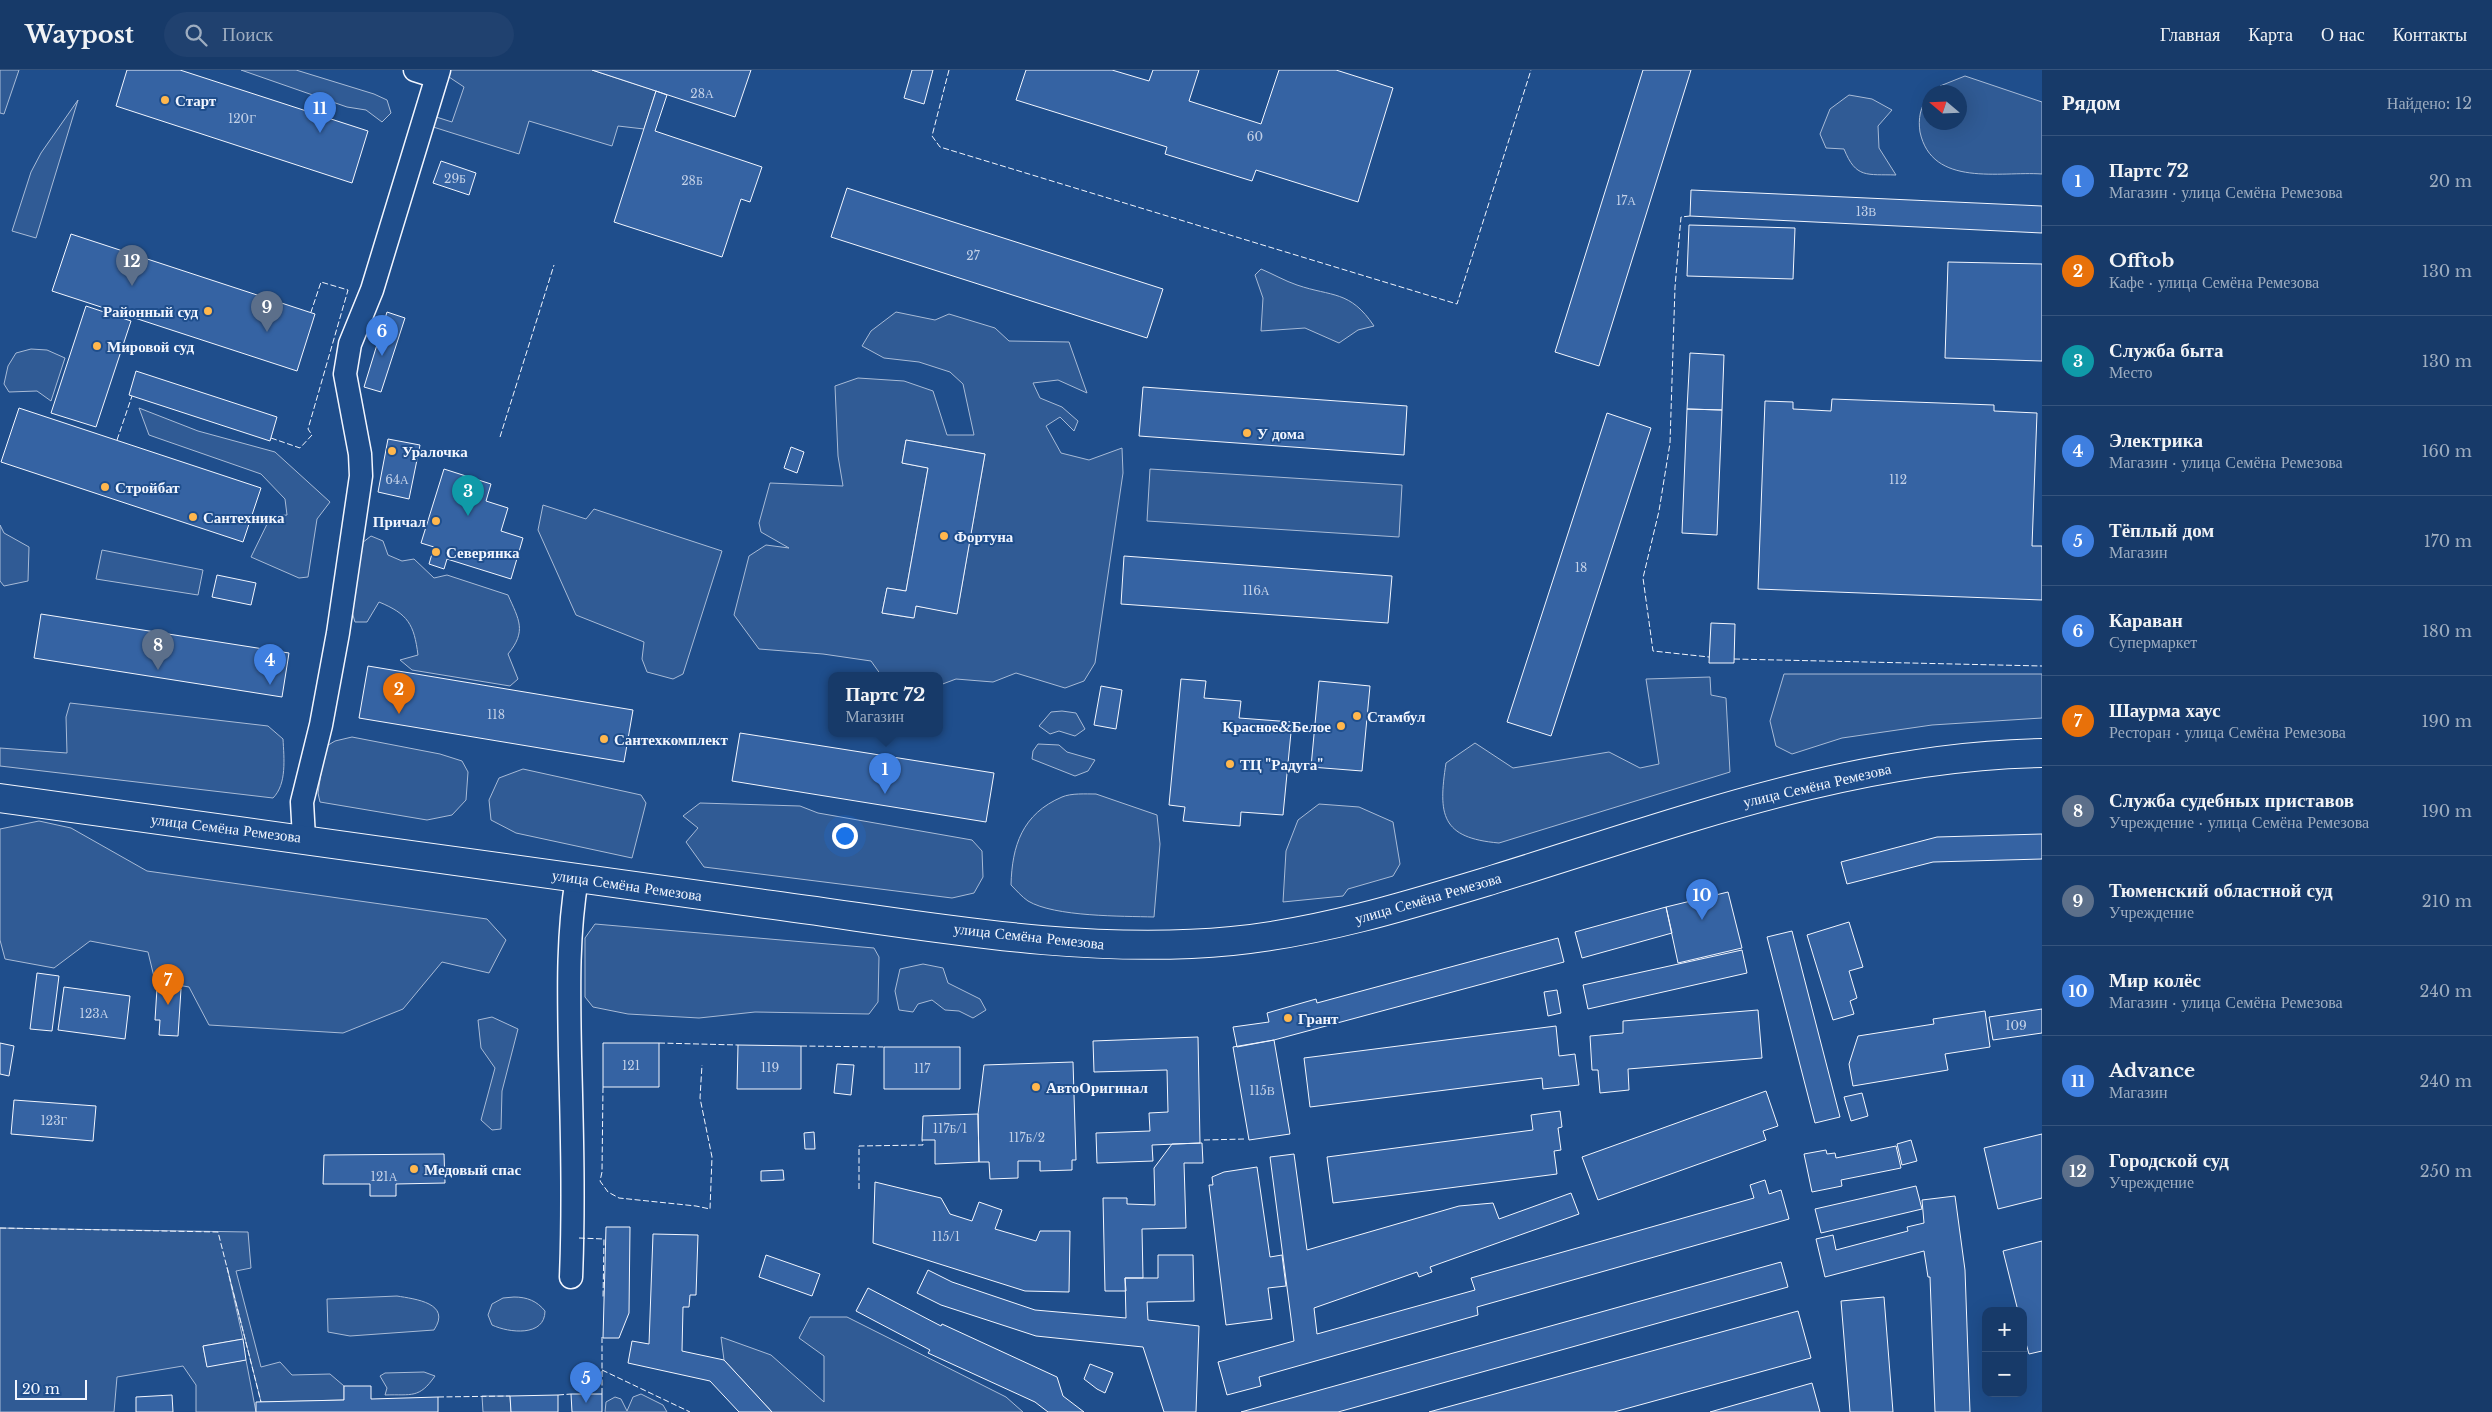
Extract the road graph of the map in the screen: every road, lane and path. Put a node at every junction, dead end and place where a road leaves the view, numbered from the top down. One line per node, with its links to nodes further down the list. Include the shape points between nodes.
1 (415, 70): 2 (street)
2 (438, 73): 5 (street, via 375,280 350,344 345,374 361,476 338,632 321,725 302,802)
3 (2042, 753): 6 (main road, улица Семёна Ремезова, via 1958,758 1855,774 1770,794 1434,898 1331,925 1226,941 1124,945 1058,941)
4 (0, 798): 5 (main road, улица Семёна Ремезова)
5 (304, 838): 6 (main road, улица Семёна Ремезова)
6 (577, 878): 7 (street, via 568,960 573,1206)
7 (571, 1277)

